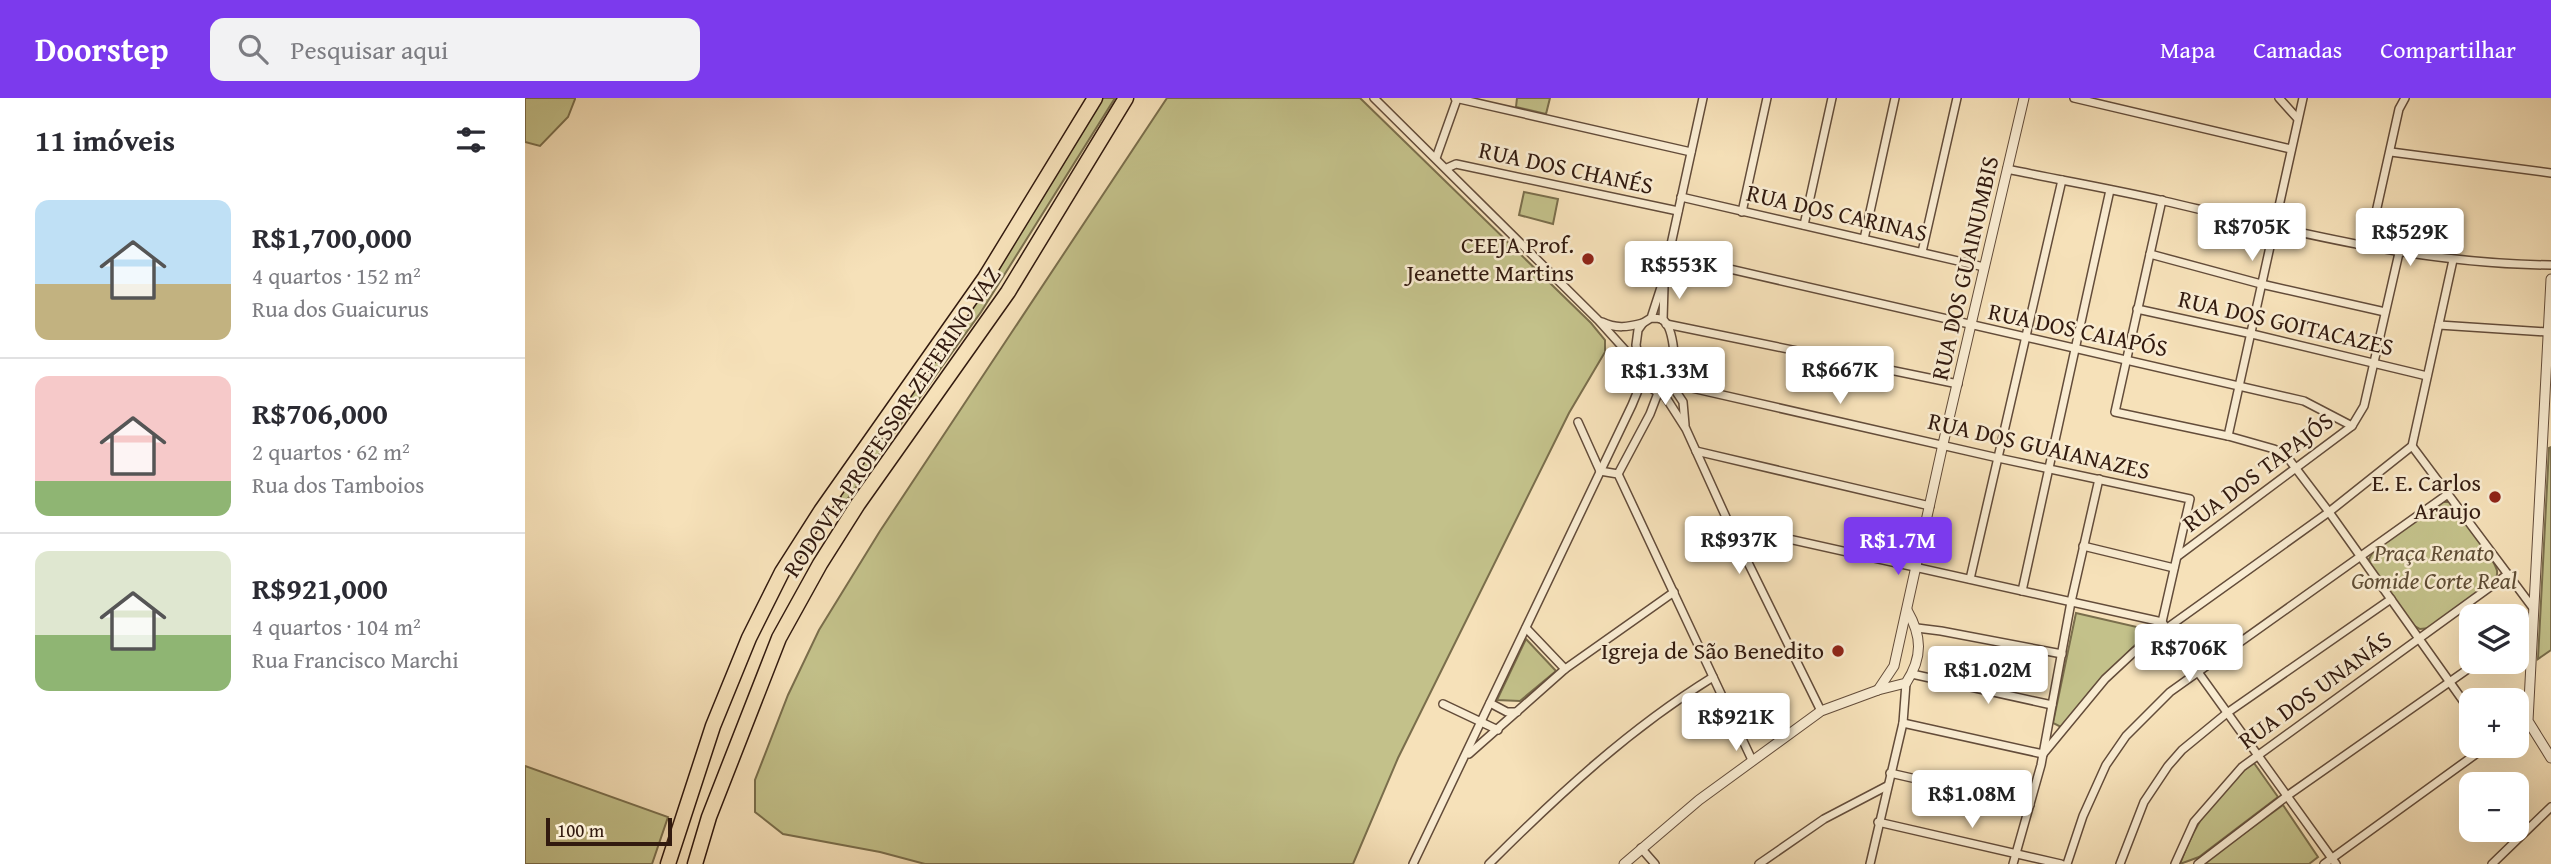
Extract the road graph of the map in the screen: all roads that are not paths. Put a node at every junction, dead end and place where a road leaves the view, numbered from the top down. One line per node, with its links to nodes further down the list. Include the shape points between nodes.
1 (1095, 98): 138 (highway, RODOVIA PROFESSOR ZEFERINO VAZ, via 985,278 782,572 713,726)
2 (1126, 98): 139 (highway, RODOVIA PROFESSOR ZEFERINO VAZ, via 1008,292 820,564 769,661)
3 (1374, 98): 21 (street)
4 (1456, 98): 19 (street); 21 (street)
5 (1703, 98): 19 (street)
6 (1767, 98): 30 (street)
7 (1832, 98): 31 (street)
8 (1895, 98): 33 (street)
9 (1957, 98): 35 (street)
10 (2024, 98): 23 (street, RUA DOS GUAINUMBIS)
11 (2074, 98): 16 (street)
12 (2122, 98): 16 (street)
13 (2280, 98): 17 (street)
14 (2303, 98): 17 (street)
15 (2405, 98): 20 (street)
16 (2120, 108): 18 (street)
17 (2297, 118): 18 (street)
18 (2291, 149): 32 (street)
19 (1691, 152): 27 (street)
20 (2391, 152): 24 (street); 34 (street)
21 (1436, 158): 22 (street)
22 (1447, 168): 29 (street, RUA DOS CHANÉS, via 1456,164); 48 (street)
23 (2007, 169): 25 (street); 41 (street, RUA DOS GUAINUMBIS)
24 (2551, 173)
25 (2061, 180): 26 (street); 55 (street)
26 (2110, 190): 28 (street); 56 (street)
27 (1681, 197): 29 (street); 30 (street, RUA DOS CARINAS)
28 (2162, 200): 32 (street); 37 (street)
29 (1678, 211): 38 (street)
30 (1742, 212): 31 (street, RUA DOS CARINAS)
31 (1804, 225): 33 (street, RUA DOS CARINAS)
32 (2274, 228): 34 (street); 44 (street)
33 (1864, 239): 35 (street, RUA DOS CARINAS)
34 (2368, 248): 36 (street)
35 (1922, 252): 41 (street, RUA DOS CARINAS)
36 (2399, 253): 39 (street); 46 (street, RUA DOS TAPAJÓS)
37 (2150, 254): 44 (street); 45 (street)
38 (1669, 256): 43 (street); 52 (street, RUA DOS CAIAPÓS)
39 (2453, 260): 40 (street); 51 (street)
40 (2551, 265)
41 (1984, 267): 52 (street, RUA DOS GUAINUMBIS)
42 (2551, 279): 53 (street)
43 (1663, 281): 47 (street); 49 (street)
44 (2261, 284): 46 (street); 54 (street)
45 (2137, 309): 54 (street, RUA DOS GOITACAZES); 58 (street)
46 (2385, 312): 59 (street, RUA DOS TAPAJÓS)
47 (1651, 318): 49 (street); 50 (street)
48 (1598, 320): 50 (street, via 1625,328); 57 (street)
49 (1665, 322): 62 (street); 63 (street, via 1674,353)
50 (1643, 323): 57 (street, via 1638,330)
51 (2439, 325): 53 (street); 61 (street)
52 (1972, 326): 55 (street, RUA DOS CAIAPÓS); 62 (street, RUA DOS GUAINUMBIS)
53 (2547, 332): 94 (street)
54 (2252, 334): 59 (street, RUA DOS GOITACAZES); 64 (street)
55 (2026, 337): 56 (street, RUA DOS CAIAPÓS); 73 (street)
56 (2074, 348): 58 (street, RUA DOS CAIAPÓS); 74 (street)
57 (1638, 359): 60 (street)
58 (2125, 360): 64 (street, RUA DOS CAIAPÓS); 69 (street, via 2115,412)
59 (2373, 362): 61 (street, RUA DOS GOITACAZES); 67 (street, RUA DOS TAPAJÓS, via 2364,406)
60 (1641, 372): 65 (street, via 1648,385); 76 (street, via 1632,405)
61 (2427, 376): 71 (street)
62 (1958, 384): 70 (street, RUA DOS GUAINUMBIS)
63 (1674, 385): 65 (street); 68 (street, via 1683,402); 70 (street, RUA DOS GUAIANAZES)
64 (2240, 385): 67 (street, RUA DOS CAIAPÓS, via 2304,401); 69 (street)
65 (1661, 393): 68 (street); 77 (street)
66 (1578, 422): 76 (street)
67 (2352, 426): 75 (street, RUA DOS TAPAJÓS)
68 (1686, 429): 72 (street)
69 (2228, 436): 75 (street, via 2274,449)
70 (1943, 444): 73 (street, RUA DOS GUAIANAZES); 80 (street, RUA DOS GUAINUMBIS)
71 (2412, 446): 79 (street); 81 (street)
72 (1696, 452): 80 (street); 82 (street)
73 (1998, 458): 74 (street, RUA DOS GUAIANAZES); 89 (street)
74 (2048, 468): 78 (street, RUA DOS GUAIANAZES); 90 (street)
75 (2297, 469): 81 (street); 85 (street, RUA DOS TAPAJÓS)
76 (1599, 471): 77 (street); 99 (street)
77 (1618, 474): 91 (street)
78 (2099, 479): 83 (street); 85 (street, RUA DOS GUAIANAZES, via 2190,499)
79 (2448, 494): 84 (street); 88 (street)
80 (1930, 506): 86 (street, RUA DOS GUAINUMBIS)
81 (2329, 512): 84 (street); 97 (street)
82 (1730, 526): 86 (street); 115 (street)
83 (2083, 546): 87 (street, RUA DOS TAPAJÓS); 93 (street)
84 (2360, 555): 92 (street); 104 (street)
85 (2177, 556): 87 (street)
86 (1917, 567): 89 (street); 95 (street, RUA DOS GUAINUMBIS)
87 (2174, 568): 97 (street)
88 (2508, 575): 94 (street); 101 (street, RUA DOS UNANÁS)
89 (1970, 579): 90 (street)
90 (2022, 591): 93 (street)
91 (1674, 592): 103 (street); 106 (street)
92 (2391, 599): 101 (street); 117 (street)
93 (2071, 602): 97 (street); 102 (street)
94 (2533, 608): 96 (street)
95 (1907, 610): 100 (street); 109 (street, RUA DOS GUAINUMBIS, via 1894,666)
96 (2533, 624): 98 (street); 111 (street)
97 (2164, 625): 104 (street); 122 (street, via 2105,679)
98 (2529, 627)
99 (1526, 628): 103 (street); 112 (street)
100 (1917, 628): 102 (street); 107 (street, via 1920,641)
101 (2419, 639): 108 (street); 123 (street, RUA DOS UNANÁS)
102 (2062, 654): 114 (street)
103 (1565, 669): 116 (street)
104 (2198, 673): 117 (street); 147 (street, via 2170,692 2126,736 2106,765)
105 (2460, 674): 108 (street)
106 (1713, 677): 127 (street); 140 (street, via 1610,750)
107 (1909, 679): 109 (street); 114 (street, via 1930,679); 119 (street)
108 (2449, 681): 110 (street); 130 (street)
109 (1878, 690): 115 (street)
110 (2459, 695)
111 (2529, 702)
112 (1490, 703): 116 (street); 118 (street)
113 (1443, 704): 118 (street)
114 (2052, 705): 122 (street)
115 (1821, 711): 127 (street)
116 (1518, 712): 121 (street)
117 (2227, 713): 123 (street); 148 (street, via 2182,751 2155,784)
118 (1481, 722): 121 (street); 124 (street)
119 (1903, 723): 122 (street); 128 (street)
120 (2529, 724): 126 (street)
121 (1498, 730): 124 (street)
122 (2043, 754): 131 (street)
123 (2258, 756): 130 (street); 149 (street, RUA DOS UNANÁS, via 2242,766 2194,822)
124 (1465, 757): 137 (street)
125 (2471, 758): 136 (street)
126 (2551, 758)
127 (1752, 760): 134 (street)
128 (1890, 773): 129 (street); 131 (street)
129 (1887, 786): 133 (street); 143 (street, via 1825,819)
130 (2287, 796): 136 (street); 150 (street)
131 (2030, 805): 135 (street)
132 (2551, 807): 152 (street)
133 (1878, 822): 135 (street); 144 (street)
134 (1641, 848): 141 (street); 142 (street)
135 (2017, 856): 145 (street); 146 (street)
136 (2334, 861): 151 (street)
137 (1417, 862)
138 (668, 864)
139 (695, 864)
140 (1489, 864)
141 (1624, 864)
142 (1655, 864)
143 (1759, 864)
144 (1870, 864)
145 (2013, 864)
146 (2061, 864)
147 (2067, 864)
148 (2120, 864)
149 (2175, 864)
150 (2198, 864)
151 (2324, 864)
152 (2492, 864)

